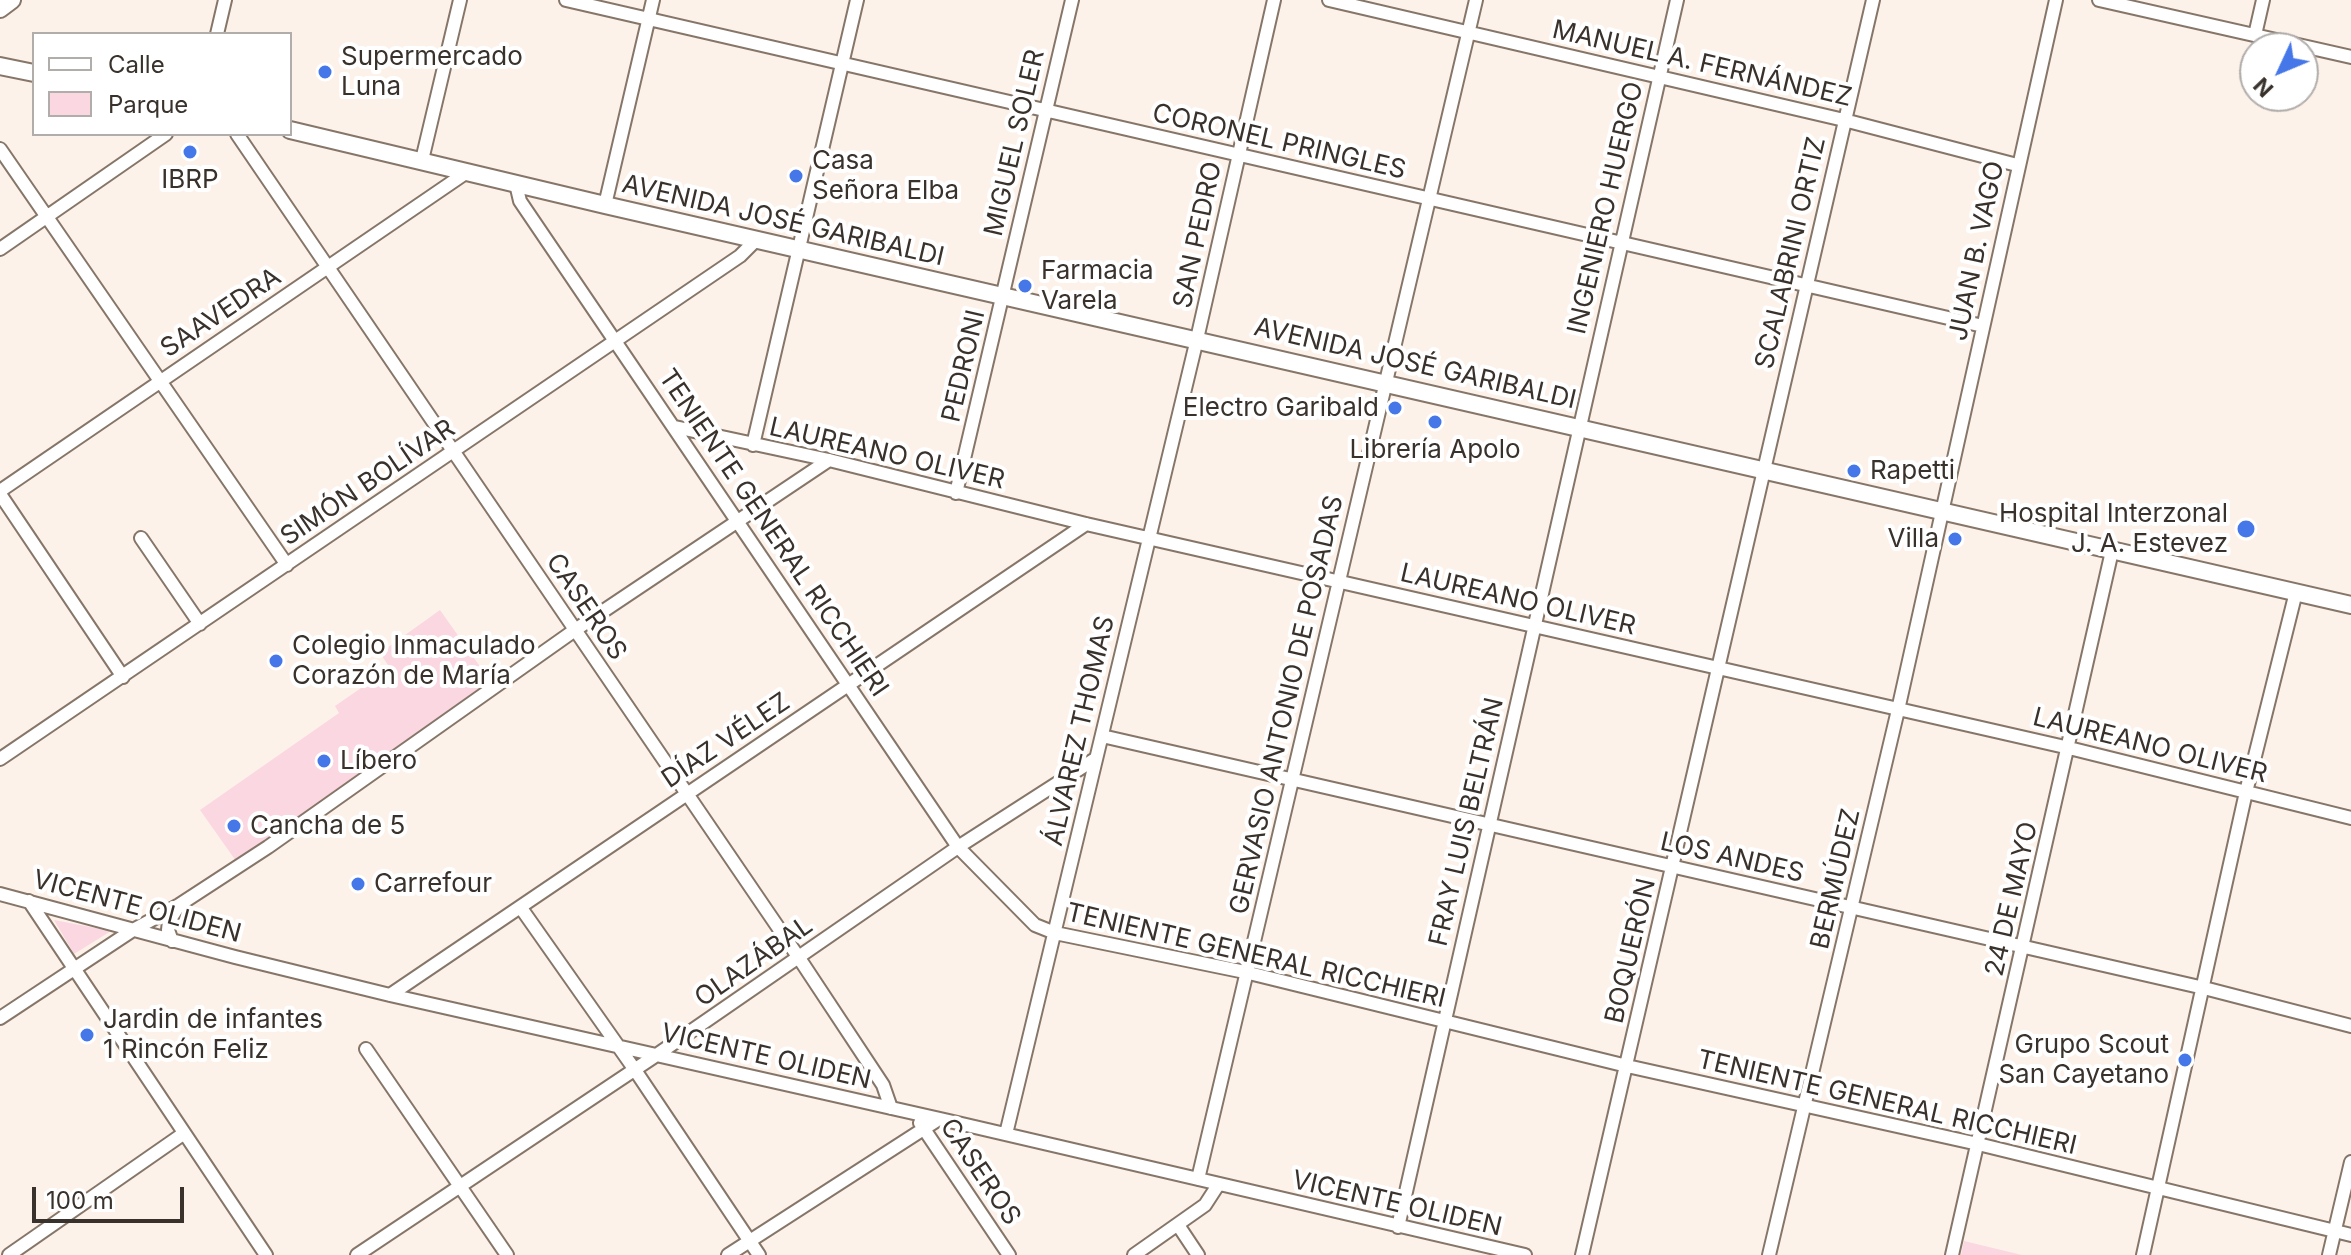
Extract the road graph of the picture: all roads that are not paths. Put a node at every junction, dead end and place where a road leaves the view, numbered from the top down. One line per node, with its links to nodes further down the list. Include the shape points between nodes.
1 (12, 0): 16 (main road)
2 (225, 0): 18 (street)
3 (460, 0): 35 (street)
4 (566, 0): 17 (street, CORONEL PRINGLES)
5 (653, 0): 17 (street)
6 (857, 0): 24 (street)
7 (1072, 0): 28 (street, MIGUEL SOLER)
8 (1274, 0): 34 (street, SAN PEDRO)
9 (1329, 0): 19 (street, MANUEL A. FERNÁNDEZ)
10 (1476, 0): 19 (street, GERVASIO ANTONIO DE POSADAS)
11 (1677, 0): 27 (street, INGENIERO HUERGO)
12 (1873, 0): 29 (street, SCALABRINI ORTIZ)
13 (2056, 0): 36 (street, JUAN B. VAGO)
14 (2099, 0): 20 (street)
15 (2263, 0): 21 (street)
16 (0, 9)
17 (648, 19): 24 (street, CORONEL PRINGLES); 40 (street)
18 (217, 32)
19 (1469, 32): 27 (street, MANUEL A. FERNÁNDEZ); 39 (street, GERVASIO ANTONIO DE POSADAS)
20 (2242, 32)
21 (2256, 32)
22 (2319, 50): 23 (street)
23 (2351, 57)
24 (843, 64): 28 (street, CORONEL PRINGLES); 45 (street)
25 (0, 66): 26 (main road)
26 (32, 73)
27 (1659, 77): 29 (street, MANUEL A. FERNÁNDEZ); 43 (street, INGENIERO HUERGO)
28 (1044, 111): 34 (street, CORONEL PRINGLES); 48 (street, MIGUEL SOLER)
29 (1844, 120): 36 (street, MANUEL A. FERNÁNDEZ); 47 (street, SCALABRINI ORTIZ)
30 (292, 130): 35 (main road, AVENIDA JOSÉ GARIBALDI)
31 (163, 136): 41 (street)
32 (238, 136): 46 (street, CASEROS)
33 (0, 149): 41 (street)
34 (1238, 156): 39 (street, CORONEL PRINGLES); 51 (street, SAN PEDRO)
35 (422, 160): 37 (main road, AVENIDA JOSÉ GARIBALDI)
36 (2017, 165): 49 (street, JUAN B. VAGO)
37 (467, 172): 38 (main road, AVENIDA JOSÉ GARIBALDI); 46 (street, SAAVEDRA)
38 (516, 184): 40 (main road, AVENIDA JOSÉ GARIBALDI); 50 (street, TENIENTE GENERAL RICCHIERI, via 520,201)
39 (1428, 198): 43 (street, CORONEL PRINGLES); 53 (street, GERVASIO ANTONIO DE POSADAS)
40 (605, 205): 42 (main road, AVENIDA JOSÉ GARIBALDI)
41 (46, 217): 44 (street); 52 (street)
42 (757, 239): 45 (main road, AVENIDA JOSÉ GARIBALDI); 50 (street, SIMÓN BOLÍVAR, via 740,256)
43 (1621, 241): 47 (street, CORONEL PRINGLES); 55 (street, INGENIERO HUERGO)
44 (0, 249)
45 (801, 249): 48 (main road, AVENIDA JOSÉ GARIBALDI); 56 (street)
46 (328, 268): 52 (street, SAAVEDRA); 57 (street, CASEROS)
47 (1805, 287): 49 (street, CORONEL PRINGLES); 59 (street, SCALABRINI ORTIZ)
48 (1003, 296): 51 (main road, AVENIDA JOSÉ GARIBALDI); 61 (street, PEDRONI)
49 (1983, 326): 62 (street, JUAN B. VAGO)
50 (616, 339): 54 (street, TENIENTE GENERAL RICCHIERI); 57 (street, SIMÓN BOLÍVAR)
51 (1197, 339): 53 (main road, AVENIDA JOSÉ GARIBALDI); 66 (street, ÁLVAREZ THOMAS)
52 (160, 380): 60 (street, SAAVEDRA); 68 (street)
53 (1387, 382): 55 (main road, AVENIDA JOSÉ GARIBALDI); 69 (street, GERVASIO ANTONIO DE POSADAS)
54 (675, 427): 56 (street, LAUREANO OLIVER); 63 (street, TENIENTE GENERAL RICCHIERI)
55 (1580, 427): 59 (main road, AVENIDA JOSÉ GARIBALDI); 73 (street, FRAY LUIS BELTRÁN)
56 (753, 445): 58 (street, LAUREANO OLIVER)
57 (453, 451): 68 (street, SIMÓN BOLÍVAR); 74 (street, CASEROS)
58 (829, 460): 61 (street, LAUREANO OLIVER); 63 (street)
59 (1764, 468): 62 (main road, AVENIDA JOSÉ GARIBALDI); 75 (street, BOQUERÓN)
60 (0, 493): 76 (street)
61 (956, 493): 64 (street, LAUREANO OLIVER)
62 (1942, 512): 67 (main road, AVENIDA JOSÉ GARIBALDI); 78 (street, BERMÚDEZ)
63 (738, 521): 74 (street); 77 (street, TENIENTE GENERAL RICCHIERI)
64 (1086, 524): 66 (street, LAUREANO OLIVER); 77 (street, DÍAZ VÉLEZ)
65 (141, 538): 72 (street)
66 (1148, 538): 69 (street, LAUREANO OLIVER); 79 (street, ÁLVAREZ THOMAS)
67 (2112, 551): 70 (main road, AVENIDA JOSÉ GARIBALDI); 80 (street, 24 DE MAYO)
68 (287, 565): 72 (street, SIMÓN BOLÍVAR)
69 (1340, 582): 73 (street, LAUREANO OLIVER); 83 (street, GERVASIO ANTONIO DE POSADAS)
70 (2296, 592): 71 (main road, AVENIDA JOSÉ GARIBALDI); 84 (street)
71 (2351, 605)
72 (200, 624): 76 (street, SIMÓN BOLÍVAR)
73 (1534, 626): 75 (street, LAUREANO OLIVER); 87 (street, FRAY LUIS BELTRÁN)
74 (575, 630): 85 (street, CASEROS); 92 (street)
75 (1719, 668): 78 (street, LAUREANO OLIVER); 89 (street, BOQUERÓN)
76 (123, 677): 81 (street, SIMÓN BOLÍVAR)
77 (849, 684): 85 (street, DÍAZ VÉLEZ); 88 (street, TENIENTE GENERAL RICCHIERI)
78 (1898, 710): 80 (street, LAUREANO OLIVER); 94 (street, BERMÚDEZ)
79 (1102, 736): 82 (street, ÁLVAREZ THOMAS); 83 (street, LOS ANDES)
80 (2069, 749): 84 (street, LAUREANO OLIVER); 98 (street, 24 DE MAYO)
81 (0, 759)
82 (1095, 759): 88 (street, OLAZÁBAL); 96 (street, ÁLVAREZ THOMAS)
83 (1294, 781): 87 (street, LOS ANDES); 101 (street, GERVASIO ANTONIO DE POSADAS)
84 (2246, 792): 86 (street, LAUREANO OLIVER); 102 (street)
85 (687, 794): 93 (street, DÍAZ VÉLEZ); 99 (street, CASEROS)
86 (2351, 818)
87 (1490, 824): 89 (street, LOS ANDES); 105 (street, FRAY LUIS BELTRÁN)
88 (958, 847): 96 (street, TENIENTE GENERAL RICCHIERI, via 1035,925); 99 (street, OLAZÁBAL)
89 (1673, 867): 94 (street, LOS ANDES); 110 (street, BOQUERÓN)
90 (0, 894): 91 (street, VICENTE OLIDEN)
91 (29, 901): 95 (street, VICENTE OLIDEN); 100 (street)
92 (179, 905): 95 (street); 97 (street, via 169,921)
93 (521, 908): 103 (street, DÍAZ VÉLEZ); 107 (street)
94 (1852, 909): 98 (street, LOS ANDES); 112 (street, BERMÚDEZ)
95 (133, 930): 97 (street, VICENTE OLIDEN); 100 (street)
96 (1055, 933): 101 (street, TENIENTE GENERAL RICCHIERI); 118 (street, ÁLVAREZ THOMAS)
97 (172, 941): 103 (street, VICENTE OLIDEN)
98 (2024, 947): 102 (street, LOS ANDES); 119 (street, 24 DE MAYO)
99 (799, 958): 109 (street, OLAZÁBAL); 113 (street, CASEROS, via 883,1085)
100 (74, 968): 104 (street); 117 (street)
101 (1245, 972): 105 (street, TENIENTE GENERAL RICCHIERI); 121 (street, GERVASIO ANTONIO DE POSADAS)
102 (2204, 988): 106 (street, LOS ANDES); 124 (street)
103 (390, 995): 107 (street, VICENTE OLIDEN)
104 (0, 1018)
105 (1445, 1021): 110 (street, TENIENTE GENERAL RICCHIERI); 126 (street, FRAY LUIS BELTRÁN)
106 (2351, 1026)
107 (617, 1045): 109 (street, VICENTE OLIDEN); 111 (street)
108 (366, 1049): 123 (street)
109 (658, 1054): 111 (street, OLAZÁBAL); 113 (street, VICENTE OLIDEN)
110 (1627, 1066): 112 (street, TENIENTE GENERAL RICCHIERI); 141 (street, BOQUERÓN)
111 (635, 1070): 123 (street, OLAZÁBAL); 129 (street)
112 (1803, 1105): 119 (street, TENIENTE GENERAL RICCHIERI); 142 (street, BERMÚDEZ)
113 (891, 1108): 114 (street, VICENTE OLIDEN)
114 (914, 1114): 115 (street, VICENTE OLIDEN); 116 (street, CASEROS)
115 (939, 1119): 116 (street); 118 (street, VICENTE OLIDEN)
116 (924, 1128): 129 (street); 137 (street, CASEROS)
117 (183, 1134): 131 (street); 132 (street)
118 (1006, 1134): 121 (street, VICENTE OLIDEN)
119 (1978, 1144): 124 (street, TENIENTE GENERAL RICCHIERI); 143 (street, 24 DE MAYO)
120 (2351, 1162): 127 (street)
121 (1198, 1179): 122 (street, VICENTE OLIDEN)
122 (1218, 1185): 125 (street, via 1205,1205); 126 (street, VICENTE OLIDEN)
123 (461, 1187): 133 (street, OLAZÁBAL); 134 (street)
124 (2159, 1189): 127 (street, TENIENTE GENERAL RICCHIERI); 144 (street)
125 (1178, 1225): 138 (street); 139 (street)
126 (1398, 1227): 140 (street, VICENTE OLIDEN)
127 (2335, 1231): 128 (street, TENIENTE GENERAL RICCHIERI); 145 (street)
128 (2351, 1235)
129 (749, 1241): 135 (street); 136 (street)
130 (0, 1247): 131 (street)
131 (7, 1255)
132 (266, 1255)
133 (357, 1255)
134 (507, 1255)
135 (728, 1255)
136 (759, 1255)
137 (1009, 1255)
138 (1134, 1255)
139 (1198, 1255)
140 (1525, 1255)
141 (1582, 1255)
142 (1769, 1255)
143 (1952, 1255)
144 (2143, 1255)
145 (2329, 1255)

